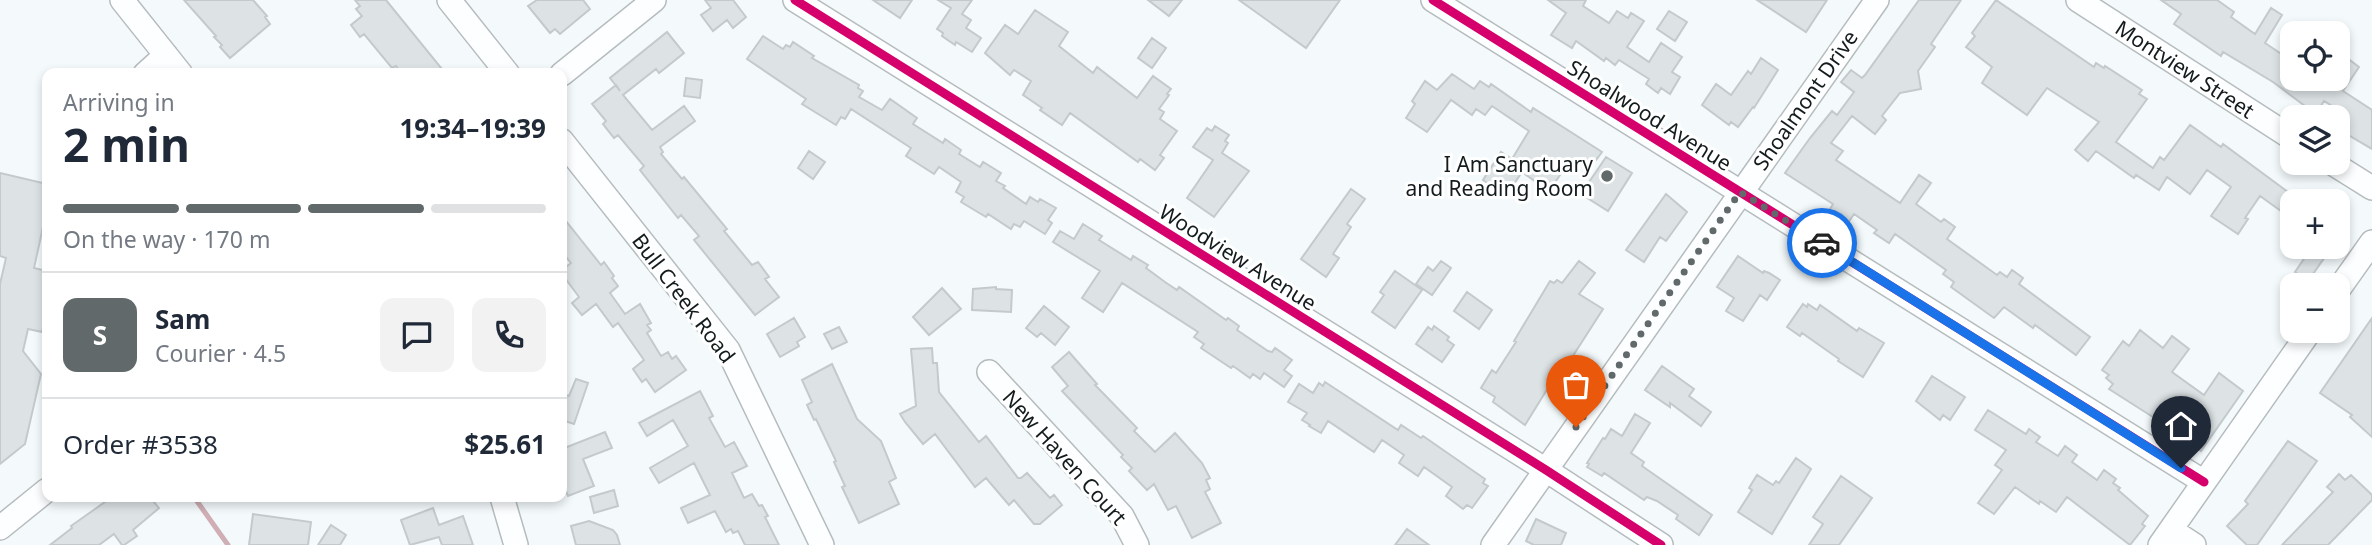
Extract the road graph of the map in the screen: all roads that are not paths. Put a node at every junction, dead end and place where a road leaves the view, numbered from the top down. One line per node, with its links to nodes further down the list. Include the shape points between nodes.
1 (122, 0): 8 (street)
2 (449, 0): 11 (street)
3 (654, 0): 12 (street)
4 (795, 0): 22 (street, Woodview Avenue)
5 (1433, 0): 17 (street, Shoalwood Avenue)
6 (1877, 0): 17 (street, Shoalmont Drive)
7 (2078, 0): 13 (street, Montview Street)
8 (166, 55): 9 (street); 10 (street)
9 (152, 68)
10 (176, 68)
11 (503, 68)
12 (567, 70)
13 (2280, 130)
14 (567, 147): 29 (street, Bull Creek Road, via 728,350)
15 (2350, 174): 16 (street)
16 (2372, 188)
17 (1740, 192): 22 (street, Shoalmont Drive); 23 (street, Shoalwood Avenue)
18 (2372, 242): 19 (street)
19 (2350, 273)
20 (2302, 343): 23 (street)
21 (989, 372): 30 (street, New Haven Court, via 1122,516)
22 (1546, 470): 31 (street, Shoalmont Drive); 32 (street, Woodview Avenue)
23 (2204, 482): 27 (street)
24 (42, 494): 26 (street)
25 (503, 502): 28 (street)
26 (0, 528)
27 (2166, 538): 33 (street)
28 (516, 545)
29 (822, 545)
30 (1137, 545)
31 (1493, 545)
32 (1661, 545)
33 (2194, 545)

